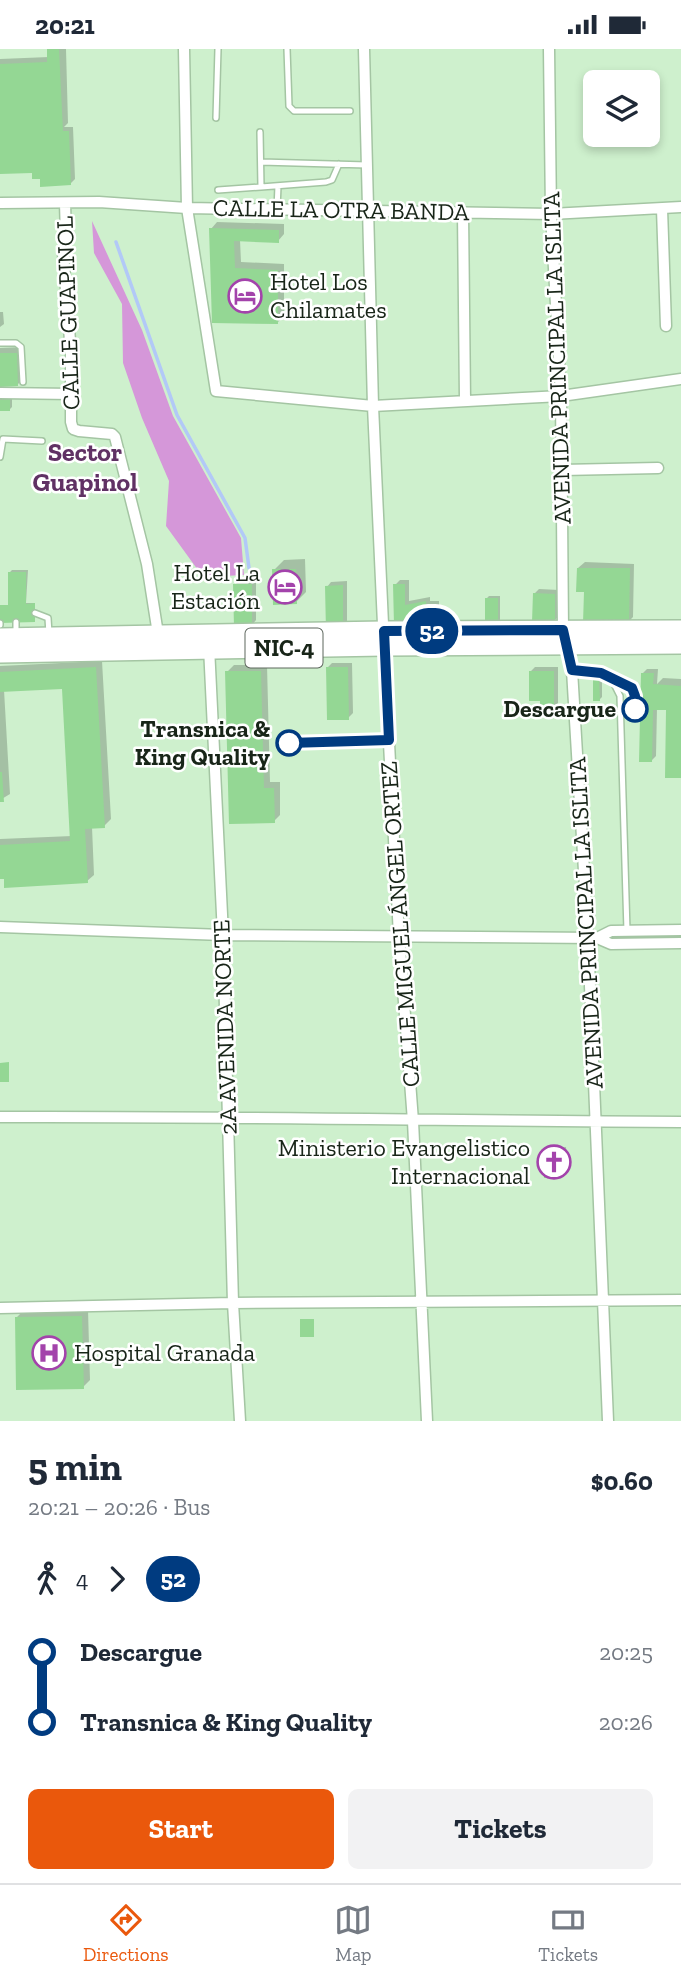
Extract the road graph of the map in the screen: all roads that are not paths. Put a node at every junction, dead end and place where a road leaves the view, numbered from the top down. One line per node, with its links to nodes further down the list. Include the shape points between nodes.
1 (184, 49): 18 (street)
2 (218, 49): 7 (lane)
3 (287, 49): 6 (lane, via 289,106 294,111)
4 (363, 49): 11 (street, CALLE MIGUEL ÁNGEL ORTEZ)
5 (549, 49): 23 (street, AVENIDA PRINCIPAL LA ISLITA)
6 (350, 111)
7 (216, 118)
8 (260, 132): 9 (lane)
9 (261, 162): 10 (lane); 13 (lane)
10 (339, 164): 11 (lane); 12 (lane, via 326,183)
11 (367, 165): 21 (street, CALLE MIGUEL ÁNGEL ORTEZ)
12 (278, 186): 13 (lane); 20 (lane)
13 (261, 187): 14 (lane)
14 (218, 190)
15 (0, 203): 16 (street, CALLE LA OTRA BANDA)
16 (65, 203): 18 (street, CALLE LA OTRA BANDA); 29 (street, CALLE GUAPINOL, via 63,253)
17 (681, 207): 19 (street, CALLE LA OTRA BANDA)
18 (187, 208): 20 (street, CALLE LA OTRA BANDA); 32 (street, via 216,391)
19 (662, 208): 23 (street, CALLE LA OTRA BANDA); 24 (street)
20 (277, 209): 21 (street, CALLE LA OTRA BANDA)
21 (369, 211): 22 (street, CALLE LA OTRA BANDA); 32 (street, CALLE MIGUEL ÁNGEL ORTEZ)
22 (463, 213): 23 (street, CALLE LA OTRA BANDA); 31 (street)
23 (551, 215): 30 (street, AVENIDA PRINCIPAL LA ISLITA)
24 (666, 325)
25 (0, 343): 27 (lane, via 19,345)
26 (681, 379): 30 (street)
27 (23, 382)
28 (0, 393): 29 (street)
29 (72, 394): 40 (street, CALLE GUAPINOL, via 73,429 115,437 147,564)
30 (561, 396): 31 (street); 36 (street, AVENIDA PRINCIPAL LA ISLITA)
31 (465, 400): 32 (street)
32 (373, 406): 43 (street, CALLE MIGUEL ÁNGEL ORTEZ)
33 (42, 441): 34 (lane, via 3,439)
34 (0, 457)
35 (658, 468): 36 (street)
36 (562, 470): 42 (street, AVENIDA PRINCIPAL LA ISLITA)
37 (35, 613): 41 (lane, via 48,618)
38 (7, 629): 41 (highway, NIC-4)
39 (681, 630): 42 (highway, NIC-4)
40 (158, 634): 44 (highway, NIC-4); 45 (highway, NIC-4)
41 (48, 637): 45 (highway, NIC-4)
42 (566, 637): 43 (highway, NIC-4); 46 (highway, NIC-4); 48 (street, AVENIDA PRINCIPAL LA ISLITA)
43 (384, 638): 44 (highway, NIC-4); 51 (street, CALLE MIGUEL ÁNGEL ORTEZ)
44 (209, 641): 45 (highway, NIC-4); 56 (street, 2A AVENIDA NORTE)
45 (112, 643): 47 (highway, NIC-4)
46 (681, 644)
47 (0, 653)
48 (572, 670): 49 (lane, via 601,673); 58 (street, AVENIDA PRINCIPAL LA ISLITA)
49 (612, 680): 50 (lane, via 632,688); 55 (lane, via 620,696)
50 (635, 709)
51 (389, 740): 52 (street); 57 (street, CALLE MIGUEL ÁNGEL ORTEZ)
52 (289, 743)
53 (0, 927): 56 (street)
54 (681, 930): 55 (street)
55 (627, 931): 58 (street)
56 (223, 935): 57 (street); 60 (street, 2A AVENIDA NORTE)
57 (399, 936): 58 (street); 62 (street, CALLE MIGUEL ÁNGEL ORTEZ)
58 (593, 938): 59 (street, via 611,944); 63 (street, AVENIDA PRINCIPAL LA ISLITA)
59 (681, 943)
60 (227, 1116): 61 (street); 62 (street); 68 (street, 2A AVENIDA NORTE)
61 (0, 1117)
62 (413, 1121): 63 (street); 67 (street, CALLE MIGUEL ÁNGEL ORTEZ)
63 (596, 1122): 64 (street); 65 (street, AVENIDA PRINCIPAL LA ISLITA)
64 (681, 1122)
65 (603, 1300): 66 (street); 67 (street); 72 (street, AVENIDA PRINCIPAL LA ISLITA)
66 (681, 1300)
67 (421, 1302): 68 (street); 71 (street, CALLE MIGUEL ÁNGEL ORTEZ)
68 (233, 1303): 69 (street); 70 (street, 2A AVENIDA NORTE)
69 (0, 1308)
70 (240, 1421)
71 (427, 1421)
72 (608, 1421)

